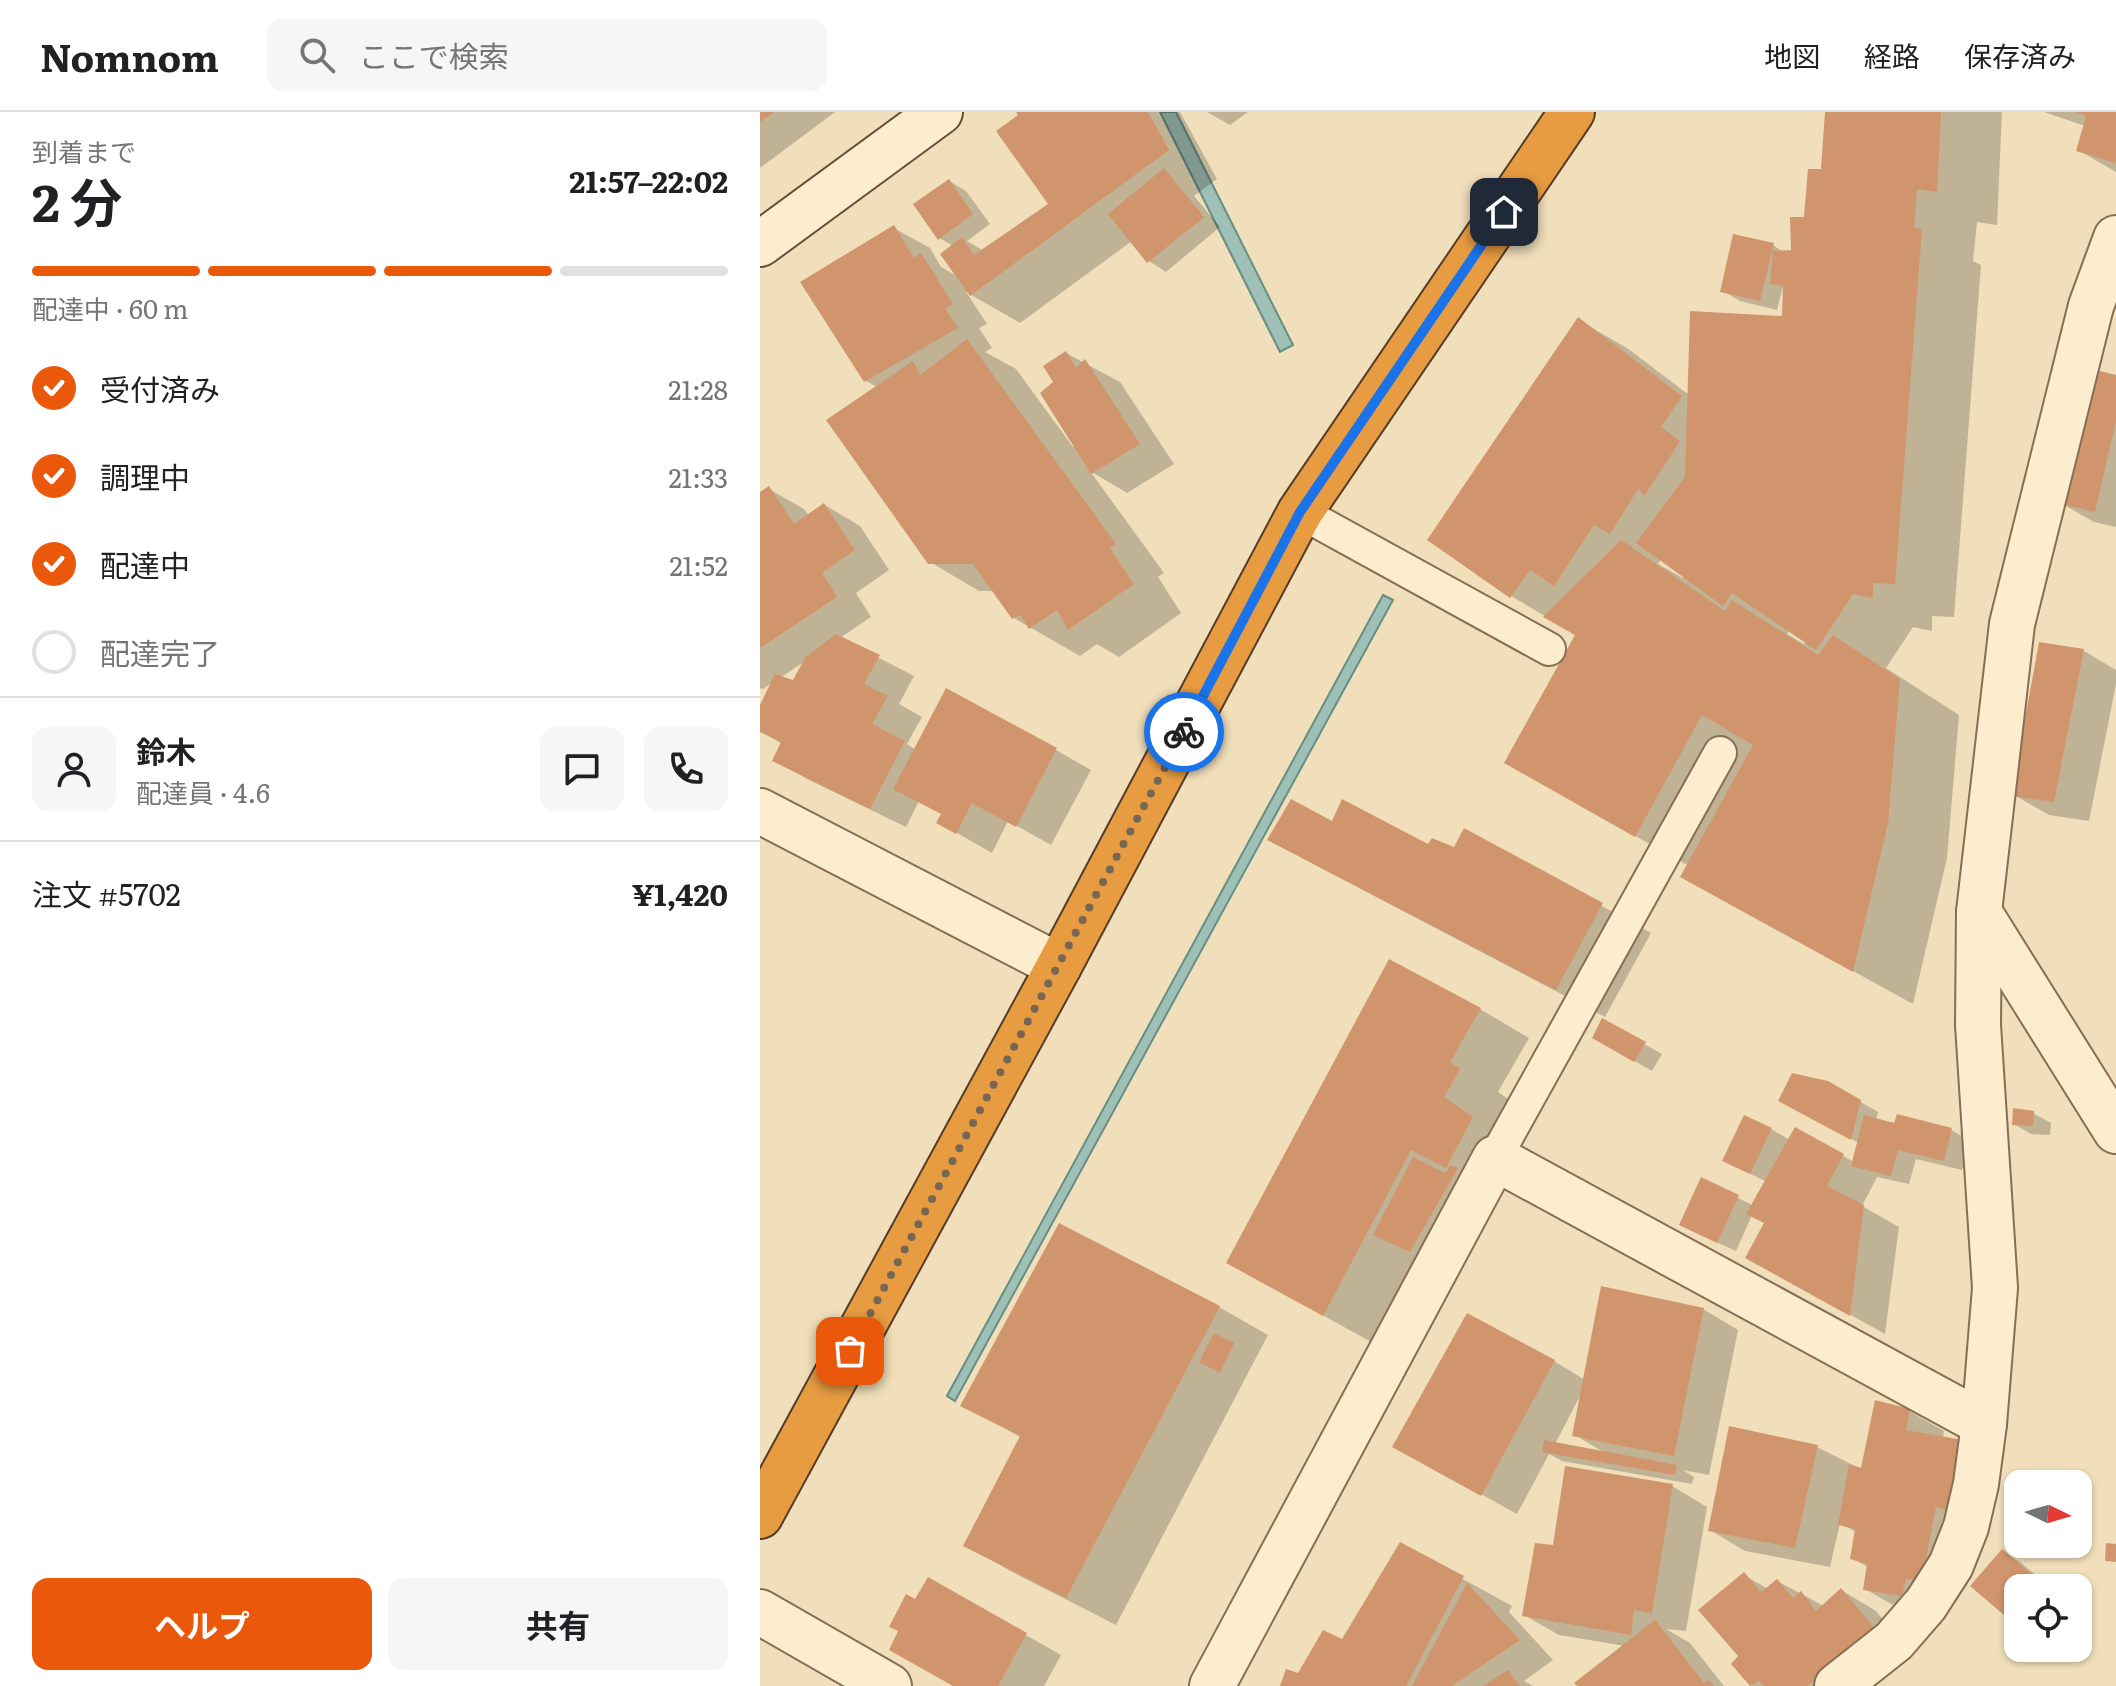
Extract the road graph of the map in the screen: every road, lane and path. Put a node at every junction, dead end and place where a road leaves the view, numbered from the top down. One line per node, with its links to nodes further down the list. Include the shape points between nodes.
1 (940, 112): 4 (street)
2 (1572, 112): 5 (highway)
3 (2116, 238): 9 (street, via 2091,306 2012,624)
4 (760, 244)
5 (1300, 512): 6 (lane); 10 (highway)
6 (1549, 649)
7 (1720, 753): 12 (lane)
8 (760, 811): 10 (street)
9 (1979, 912): 11 (street); 13 (street, via 1978,1025 1995,1288)
10 (1059, 966): 14 (highway)
11 (2116, 1131)
12 (1495, 1158): 13 (street); 17 (street)
13 (1984, 1424): 18 (street, via 1966,1527 1951,1565 1894,1641)
14 (760, 1516)
15 (760, 1612): 16 (street)
16 (889, 1686)
17 (1212, 1686)
18 (1837, 1686)

